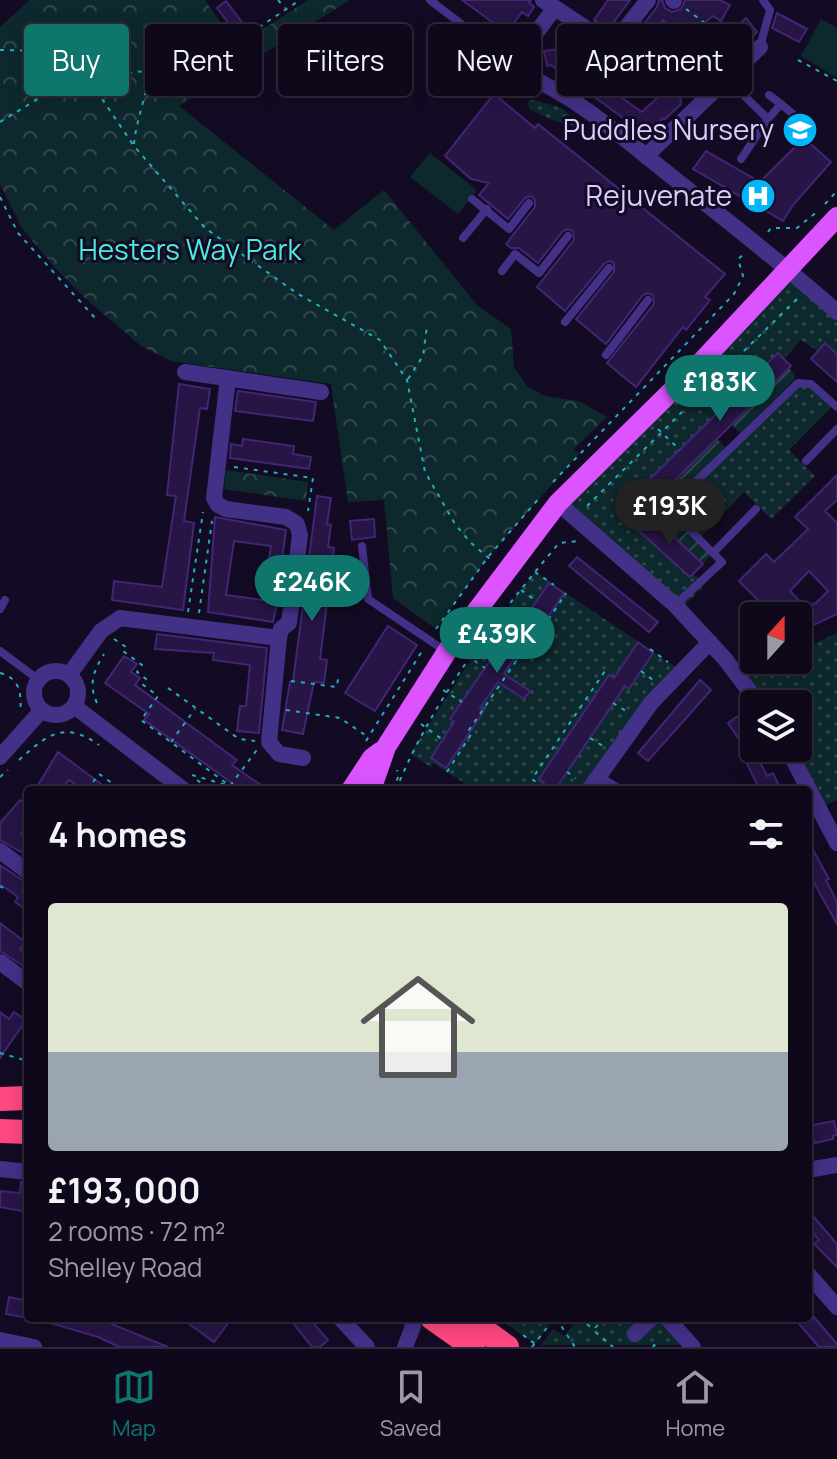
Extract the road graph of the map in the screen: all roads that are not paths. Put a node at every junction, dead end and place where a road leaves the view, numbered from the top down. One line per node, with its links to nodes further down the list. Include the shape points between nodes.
1 (430, 0): 5 (lane)
2 (648, 0): 4 (street, via 612,42)
3 (763, 0): 7 (lane, via 770,10)
4 (548, 4): 6 (street)
5 (461, 24)
6 (537, 24)
7 (760, 47): 8 (street)
8 (752, 55)
9 (541, 82): 16 (street)
10 (769, 95): 13 (lane)
11 (708, 96): 16 (street)
12 (744, 96): 15 (lane)
13 (781, 104): 14 (lane); 15 (lane)
14 (794, 115)
15 (768, 119): 17 (lane)
16 (646, 156): 25 (street)
17 (741, 159)
18 (472, 199): 20 (lane)
19 (529, 203): 20 (lane, via 509,229)
20 (486, 209): 23 (lane)
21 (837, 217): 25 (main road)
22 (568, 236): 26 (lane, via 539,273 515,254)
23 (463, 238)
24 (609, 268): 29 (lane)
25 (789, 269): 28 (street); 33 (main road)
26 (502, 271)
27 (648, 300): 30 (lane)
28 (837, 312)
29 (565, 322)
30 (606, 355)
31 (185, 372): 32 (street)
32 (228, 378): 34 (street); 46 (street, via 213,494 218,505 286,517 299,527 289,623)
33 (678, 384): 35 (lane); 39 (main road)
34 (321, 392)
35 (694, 400)
36 (837, 407): 42 (lane, via 811,384 798,383 681,496 678,518)
37 (837, 429): 38 (lane)
38 (806, 461)
39 (558, 503): 44 (street); 48 (main road)
40 (756, 509): 42 (lane)
41 (362, 546): 48 (lane, via 368,599)
42 (713, 553): 44 (lane, via 722,562)
43 (5, 600): 45 (lane)
44 (675, 605): 47 (street)
45 (0, 609)
46 (279, 638): 50 (street, via 128,617 101,631); 56 (street, via 271,748)
47 (710, 642): 52 (street); 59 (street, via 651,703)
48 (449, 648): 55 (main road, via 406,715)
49 (0, 651): 51 (lane)
50 (69, 675): 51 (street, via 50,672); 53 (street, via 78,693)
51 (39, 680): 54 (street, via 35,698)
52 (748, 690)
53 (74, 706): 54 (street, via 55,715); 60 (street)
54 (42, 710): 58 (street)
55 (377, 742): 61 (main road); 62 (main road)
56 (303, 758)
57 (794, 762): 63 (street)
58 (4, 763)
59 (593, 784)
60 (179, 786)
61 (354, 786)
62 (372, 786)
63 (807, 786)
64 (812, 796): 65 (street)
65 (837, 843)
66 (0, 851): 67 (street)
67 (24, 869)
68 (0, 962): 69 (street)
69 (24, 980)
70 (24, 1098): 71 (highway)
71 (0, 1099)
72 (0, 1131): 73 (highway)
73 (24, 1132)
74 (837, 1165): 76 (street)
75 (0, 1169): 77 (street)
76 (812, 1169)
77 (24, 1172)
78 (812, 1279): 79 (street)
79 (837, 1307)
80 (344, 1322): 89 (street)
81 (412, 1322): 90 (street)
82 (438, 1322): 92 (highway)
83 (473, 1322): 93 (highway)
84 (647, 1322): 86 (street)
85 (677, 1322): 94 (street)
86 (635, 1334)
87 (0, 1340): 88 (street)
88 (34, 1347)
89 (367, 1347)
90 (405, 1347)
91 (446, 1347): 92 (street)
92 (472, 1347)
93 (507, 1347)
94 (693, 1347)

